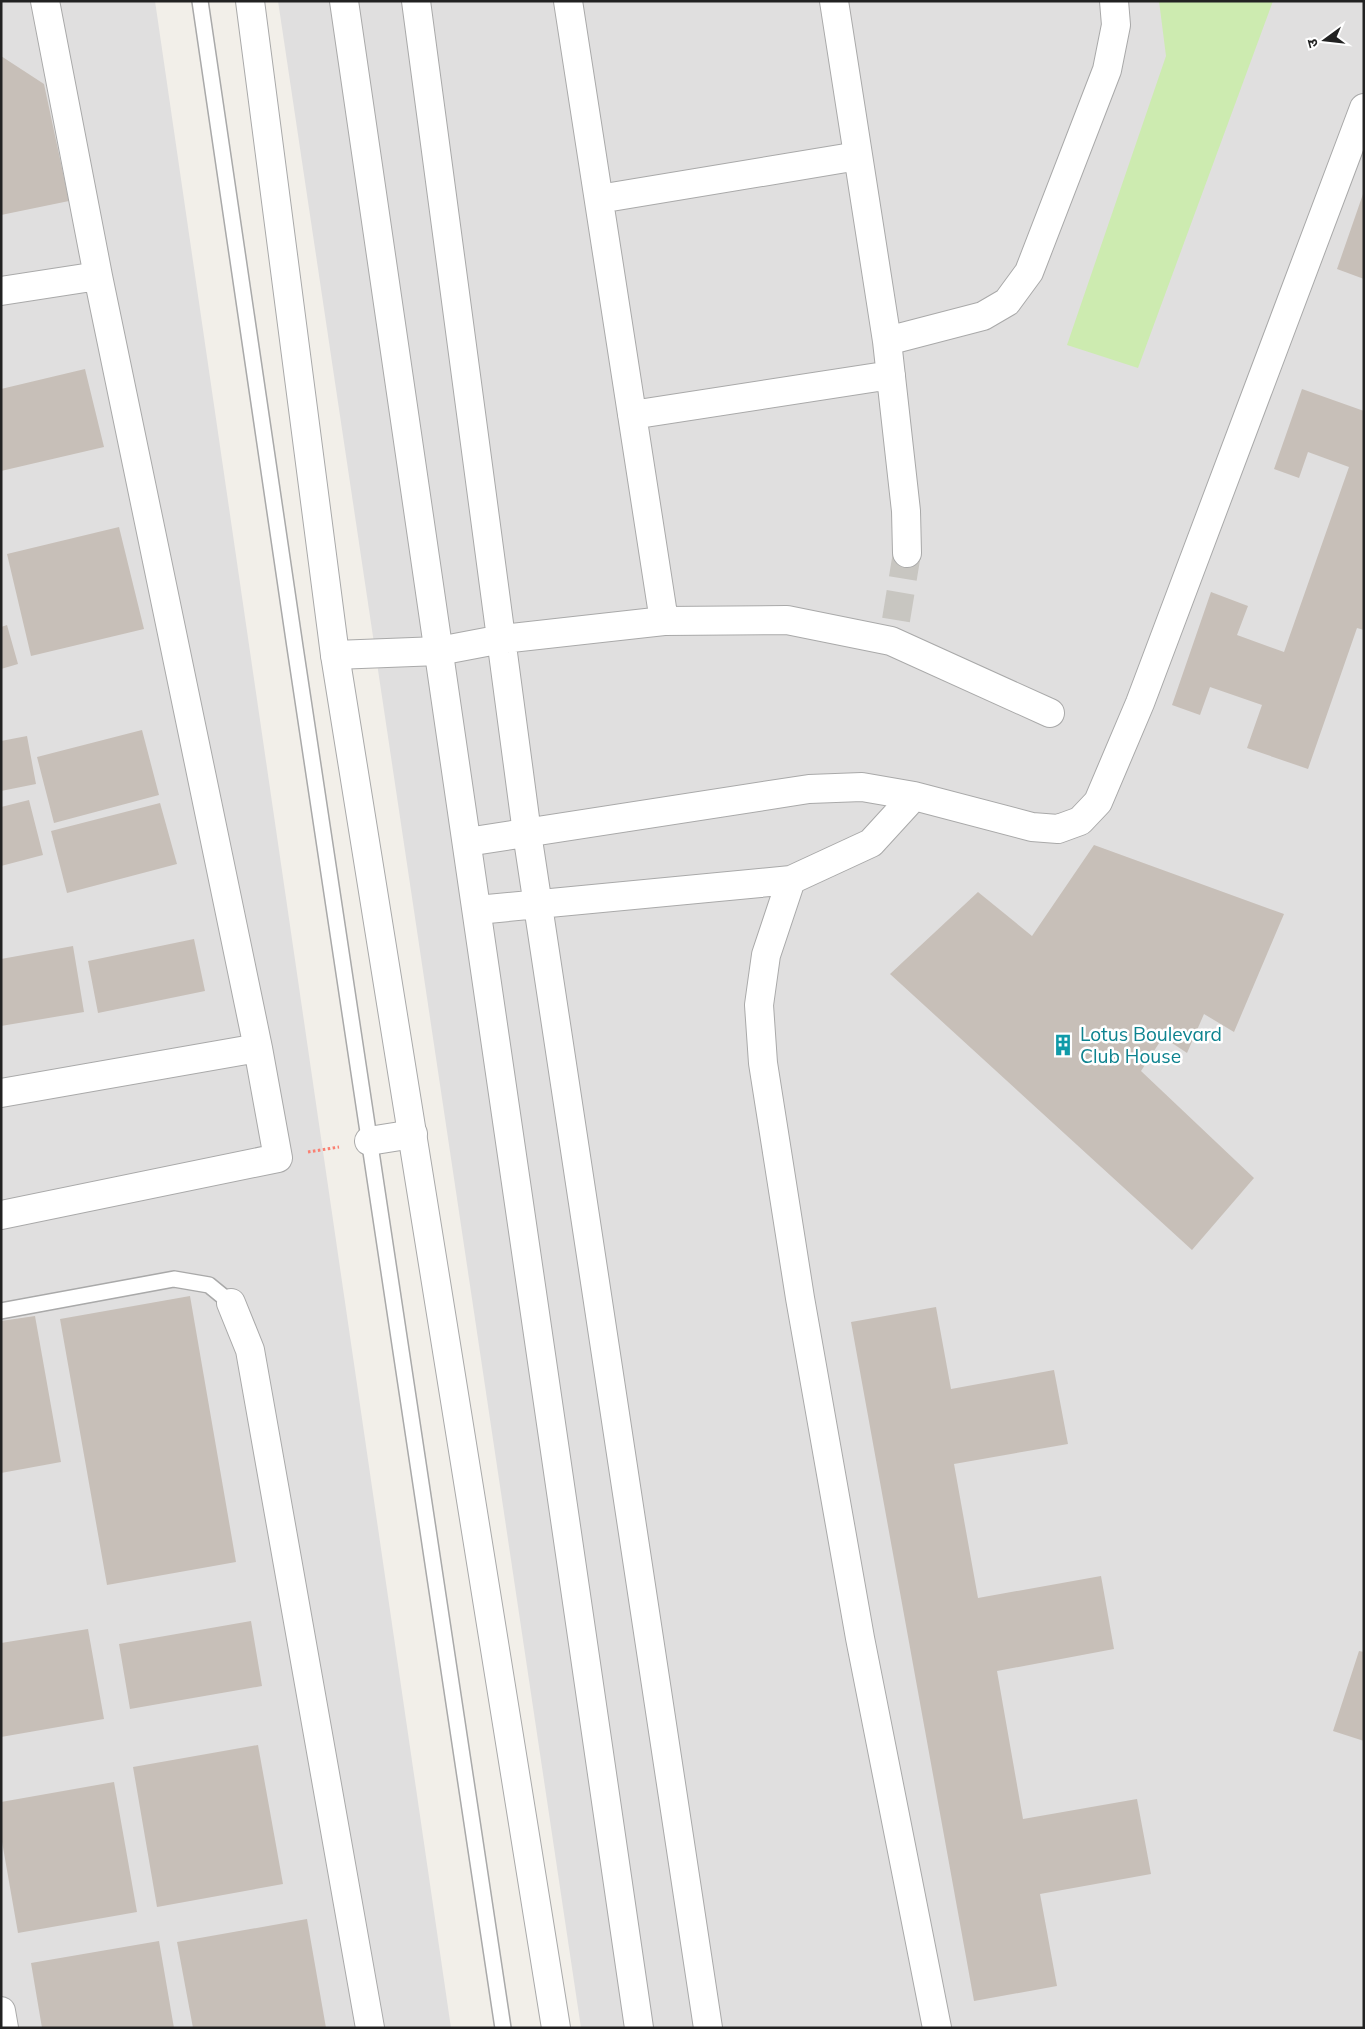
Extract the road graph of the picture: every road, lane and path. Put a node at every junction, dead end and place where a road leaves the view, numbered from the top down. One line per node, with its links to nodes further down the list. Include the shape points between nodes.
1 (45, 1): 12 (street)
2 (200, 1): 32 (lane)
3 (250, 1): 21 (street)
4 (344, 1): 20 (street)
5 (416, 1): 19 (street)
6 (568, 1): 11 (street)
7 (834, 1): 10 (street)
8 (1114, 1): 14 (street, via 1116,25 1107,70 1029,272 1007,302 983,316)
9 (1364, 108): 23 (street, via 1140,704 1098,802 1080,821 1058,829 1032,827)
10 (858, 156): 11 (street); 14 (street)
11 (599, 199): 16 (street)
12 (98, 276): 13 (street); 29 (street)
13 (1, 291)
14 (888, 340): 15 (street)
15 (891, 375): 16 (street); 17 (street, via 906,511)
16 (632, 415): 18 (street)
17 (907, 553)
18 (664, 621): 19 (street); 22 (street, via 787,620 893,630)
19 (502, 640): 20 (street); 24 (street)
20 (439, 651): 21 (street); 25 (street)
21 (335, 655): 31 (street)
22 (1050, 714)
23 (914, 796): 24 (street, via 862,787 809,789); 26 (street, via 871,843)
24 (527, 833): 25 (street); 27 (street)
25 (467, 842): 28 (street)
26 (791, 880): 27 (street); 44 (street, via 766,955 759,1006 763,1063 860,1638)
27 (537, 902): 28 (street); 43 (street)
28 (477, 910): 42 (street)
29 (258, 1048): 30 (street); 33 (street)
30 (1, 1093)
31 (414, 1134): 32 (street); 41 (street)
32 (369, 1141): 33 (path); 40 (lane)
33 (278, 1158): 34 (street)
34 (1, 1215)
35 (231, 1303): 36 (lane, via 209,1285 174,1279); 39 (street, via 250,1350)
36 (1, 1312)
37 (1, 2011): 38 (street)
38 (4, 2028)
39 (370, 2028)
40 (503, 2028)
41 (556, 2028)
42 (638, 2028)
43 (708, 2028)
44 (937, 2028)

